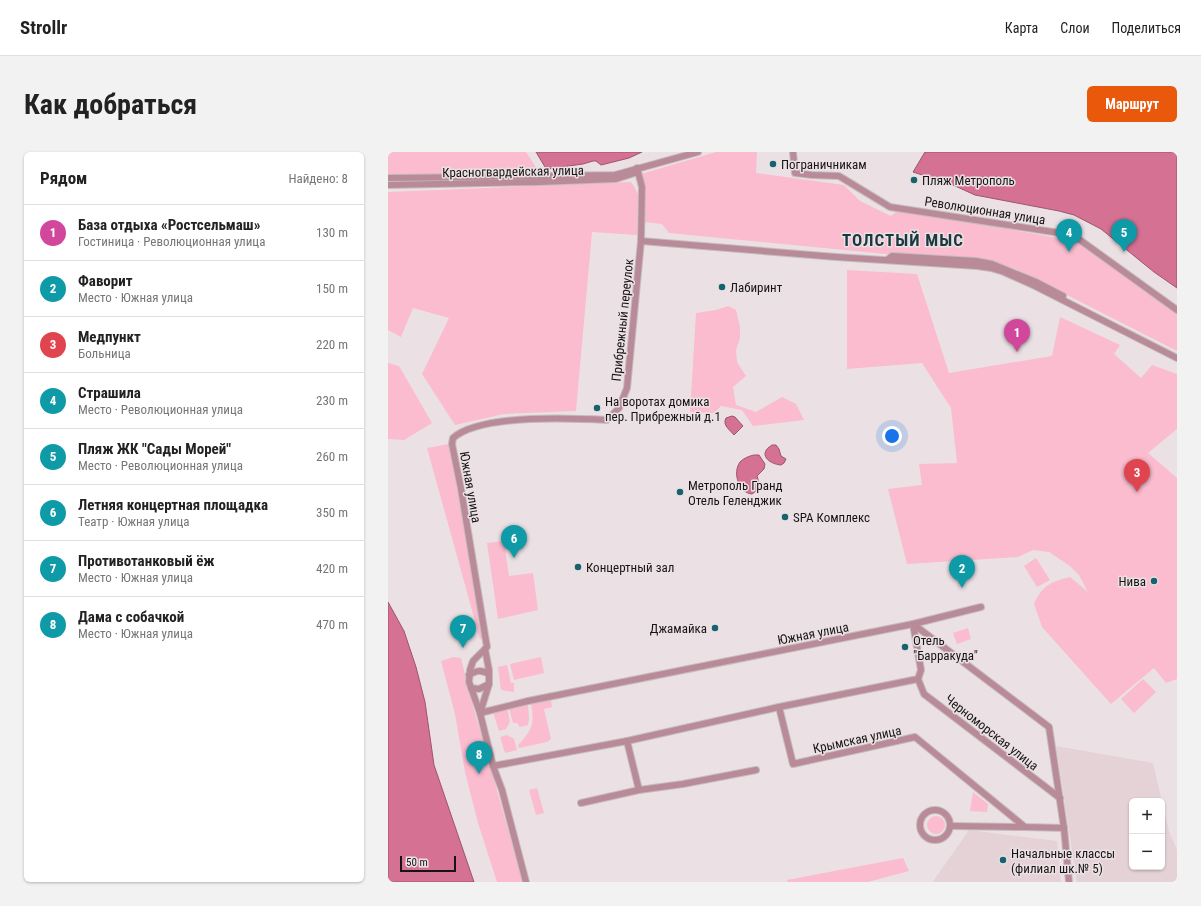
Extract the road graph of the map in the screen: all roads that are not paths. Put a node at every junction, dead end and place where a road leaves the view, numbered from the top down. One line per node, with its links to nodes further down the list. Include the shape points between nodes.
1 (698, 152): 3 (street)
2 (793, 152): 8 (street, Революционная улица, via 794,173 839,176 890,207 1073,235)
3 (638, 170): 4 (street, via 615,175); 5 (street, Красногвардейская улица, via 608,180); 6 (street, Прибрежный переулок, via 642,187)
4 (388, 178)
5 (388, 185)
6 (641, 241): 7 (street); 11 (street, Прибрежный переулок, via 627,388 619,408)
7 (887, 260): 9 (street, via 892,256 992,264 1036,282); 10 (street, via 991,268 1033,285)
8 (1177, 310)
9 (1177, 354)
10 (1177, 358)
11 (607, 420): 14 (street, Южная улица, via 508,420 469,428 453,438 487,647)
12 (981, 607): 13 (street, Южная улица)
13 (913, 624): 17 (street, via 921,670); 21 (street, Южная улица, via 535,699); 26 (street, via 1049,728)
14 (485, 649): 15 (street, Южная улица); 16 (street, via 473,661)
15 (489, 674): 16 (street, via 482,670); 18 (street, Южная улица)
16 (469, 675): 19 (street, Южная улица)
17 (918, 679): 20 (street); 26 (street, Черноморская улица, via 924,694)
18 (489, 684): 19 (street, via 479,689); 21 (street, Южная улица)
19 (471, 688): 21 (street, Южная улица)
20 (778, 707): 22 (street); 29 (street, Крымская улица, via 793,764 915,738)
21 (480, 713): 23 (street, Южная улица)
22 (627, 741): 23 (street); 25 (street)
23 (493, 766): 31 (street, Южная улица, via 502,790)
24 (756, 770): 25 (street)
25 (639, 790): 27 (street)
26 (1060, 798): 30 (street)
27 (581, 803)
28 (951, 826): 28 (street, via 945,812 935,809 925,813 920,822 925,836 934,840 947,835); 29 (street)
29 (1025, 827): 30 (street)
30 (1064, 828): 32 (street)
31 (526, 882)
32 (1069, 882)

